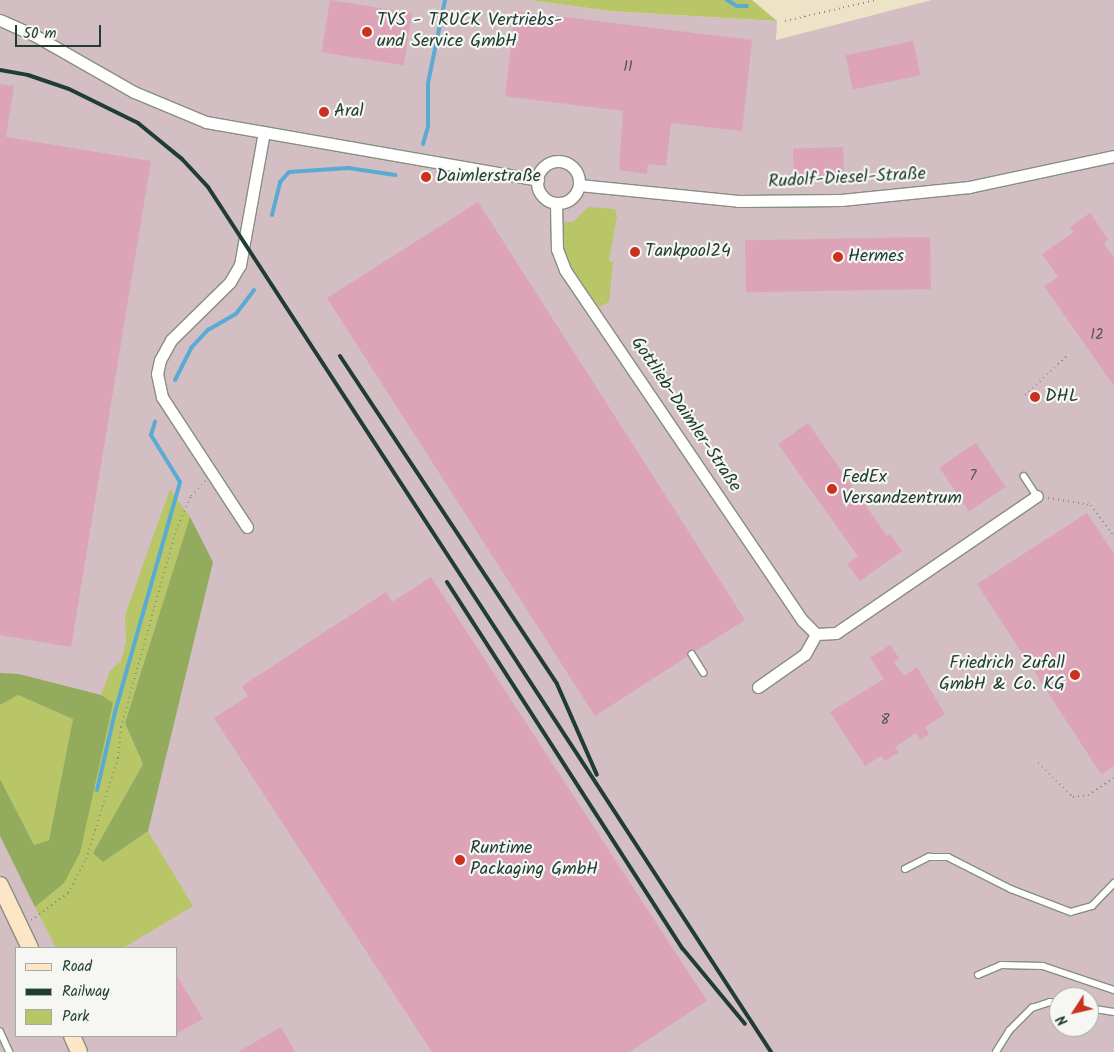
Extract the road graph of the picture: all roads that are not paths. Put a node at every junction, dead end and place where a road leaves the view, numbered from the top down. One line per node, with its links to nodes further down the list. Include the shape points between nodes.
1 (0, 20): 2 (street, via 170,108 206,122)
2 (264, 132): 4 (street); 9 (street, via 240,265 230,282 172,340 160,360 157,374 162,397)
3 (1114, 156): 5 (street, Rudolf-Diesel-Straße, via 969,187 841,200 738,201)
4 (538, 180): 5 (street, via 543,168 561,162 573,167); 6 (street, via 542,196)
5 (579, 185): 6 (street, via 571,199)
6 (556, 203): 10 (street, Gottlieb-Daimler-Straße, via 557,250 565,270 802,620)
7 (1024, 476): 8 (lane)
8 (1038, 496): 10 (street, via 836,633)
9 (247, 528)
10 (816, 634): 13 (street, via 805,654)
11 (692, 654): 12 (lane)
12 (704, 674)
13 (758, 686)
14 (905, 868): 15 (lane, via 929,857 948,857 1011,889 1071,912 1092,906)
15 (1114, 883)
16 (0, 885): 17 (street)
17 (30, 947)
18 (978, 975): 19 (lane, via 1001,965 1043,966)
19 (1114, 990)
20 (1049, 1002): 27 (lane, via 1032,1008 1009,1031)
21 (1099, 1010): 22 (lane)
22 (1114, 1012)
23 (0, 1031): 25 (lane)
24 (72, 1037): 26 (street)
25 (10, 1052)
26 (79, 1052)
27 (996, 1052)

